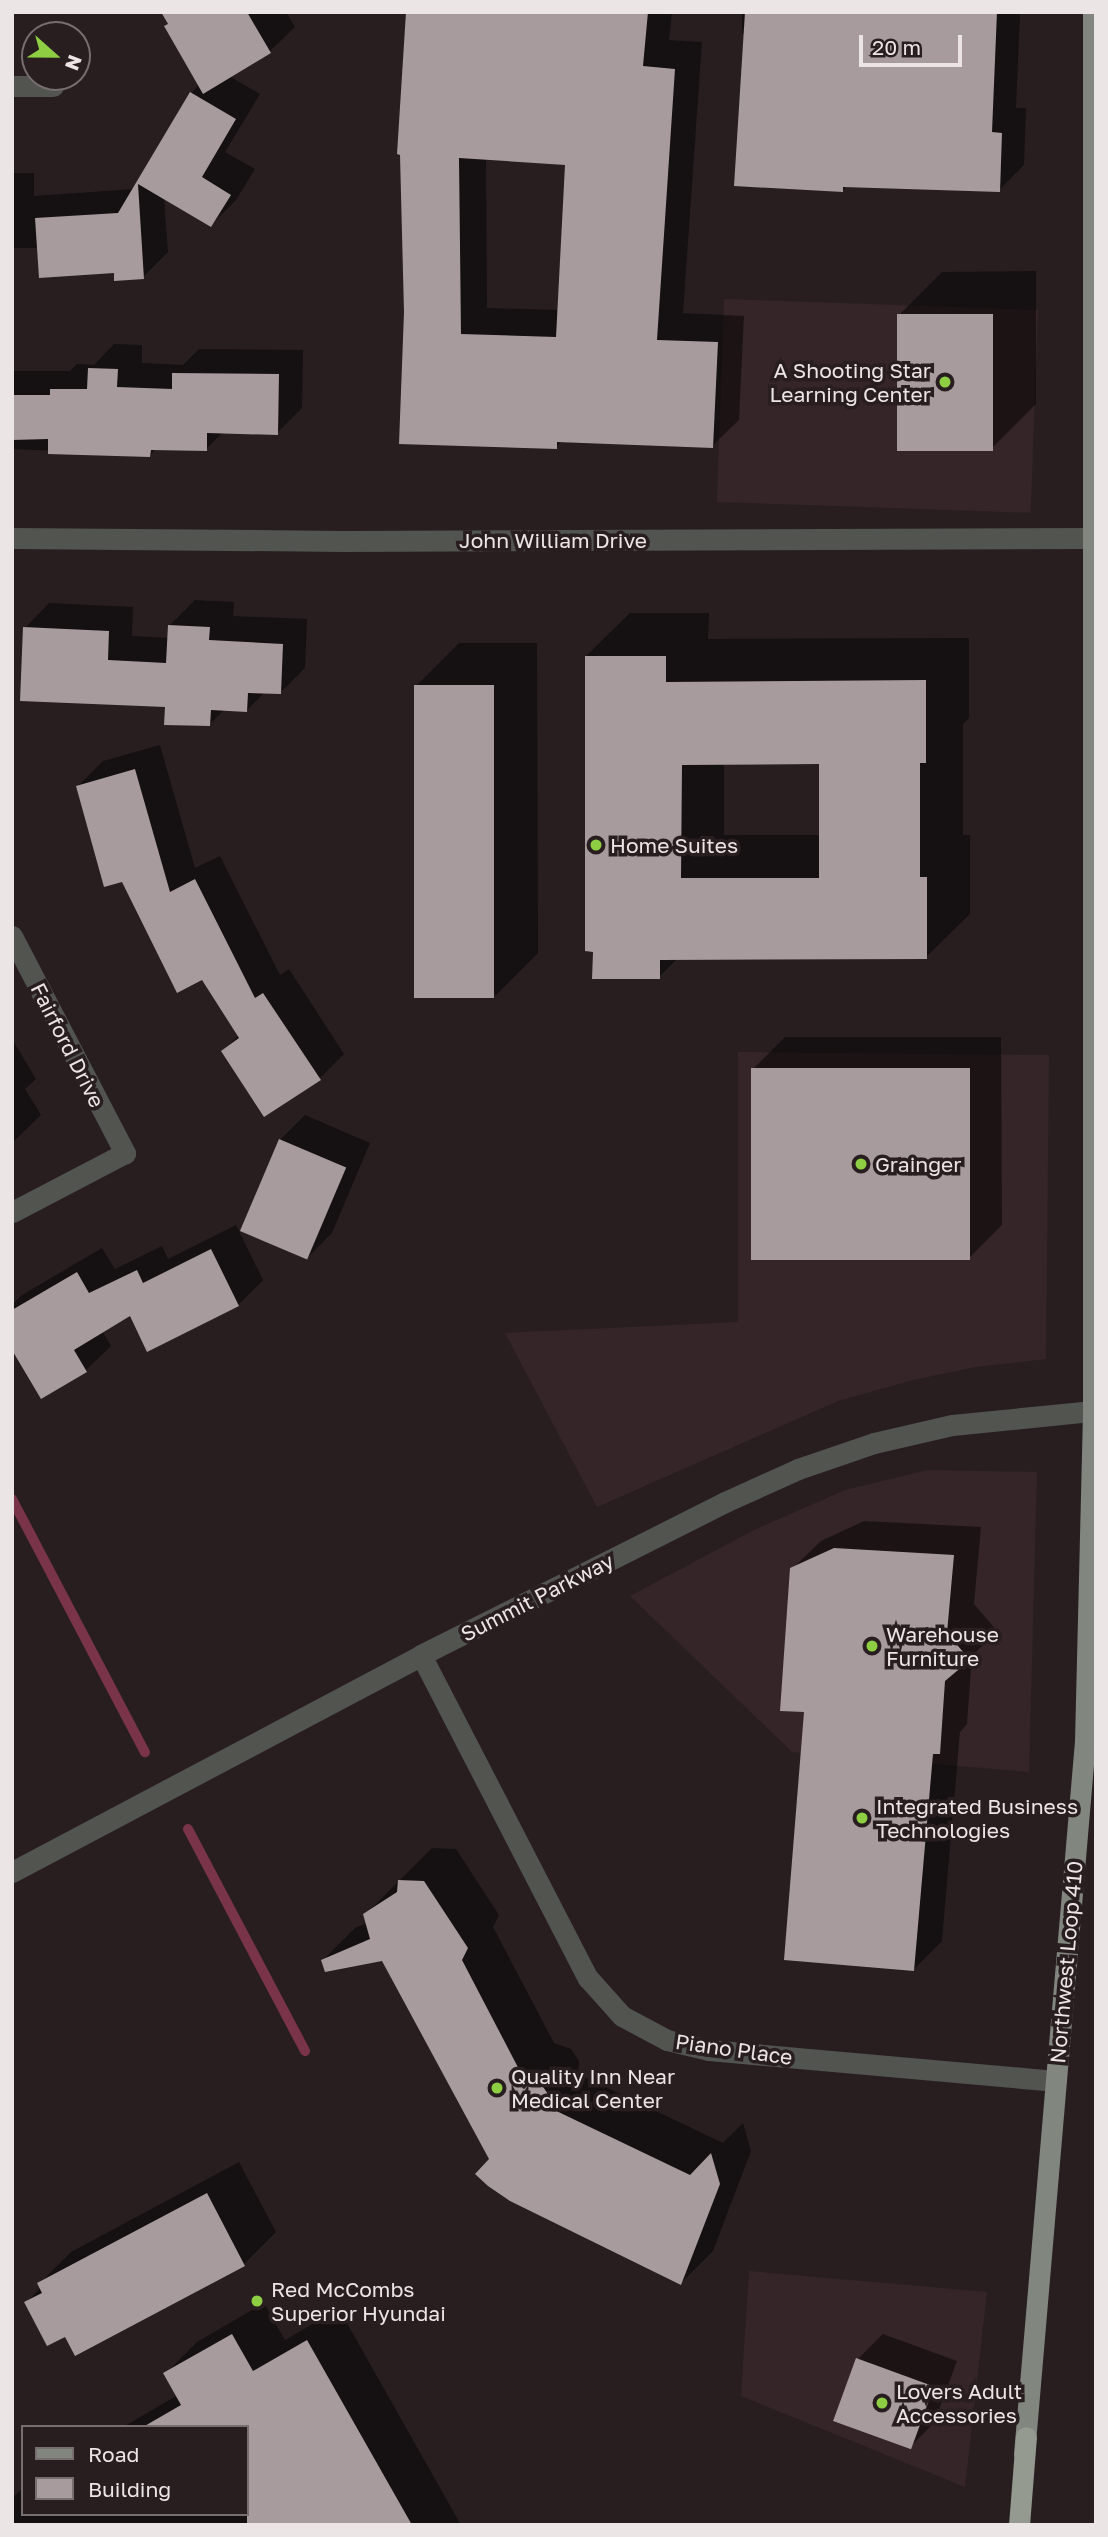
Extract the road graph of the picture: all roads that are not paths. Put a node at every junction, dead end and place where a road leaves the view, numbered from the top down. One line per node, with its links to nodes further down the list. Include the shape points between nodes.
1 (1093, 12): 3 (main road, Northwest Loop 410)
2 (12, 538): 3 (street, John William Drive)
3 (1093, 538): 6 (main road, Northwest Loop 410)
4 (12, 936): 5 (street, Fairford Drive, via 125,1153)
5 (12, 1212)
6 (1093, 1411): 7 (street, Summit Parkway, via 952,1425 874,1443 798,1469); 9 (main road, Northwest Loop 410, via 1082,1792)
7 (421, 1655): 8 (street, Summit Parkway); 9 (street, Piano Place, via 588,1978 622,2016 667,2040 709,2050)
8 (12, 1872)
9 (1055, 2081): 10 (main road, Northwest Loop 410)
10 (1026, 2437): 11 (highway)
11 (1016, 2525)

